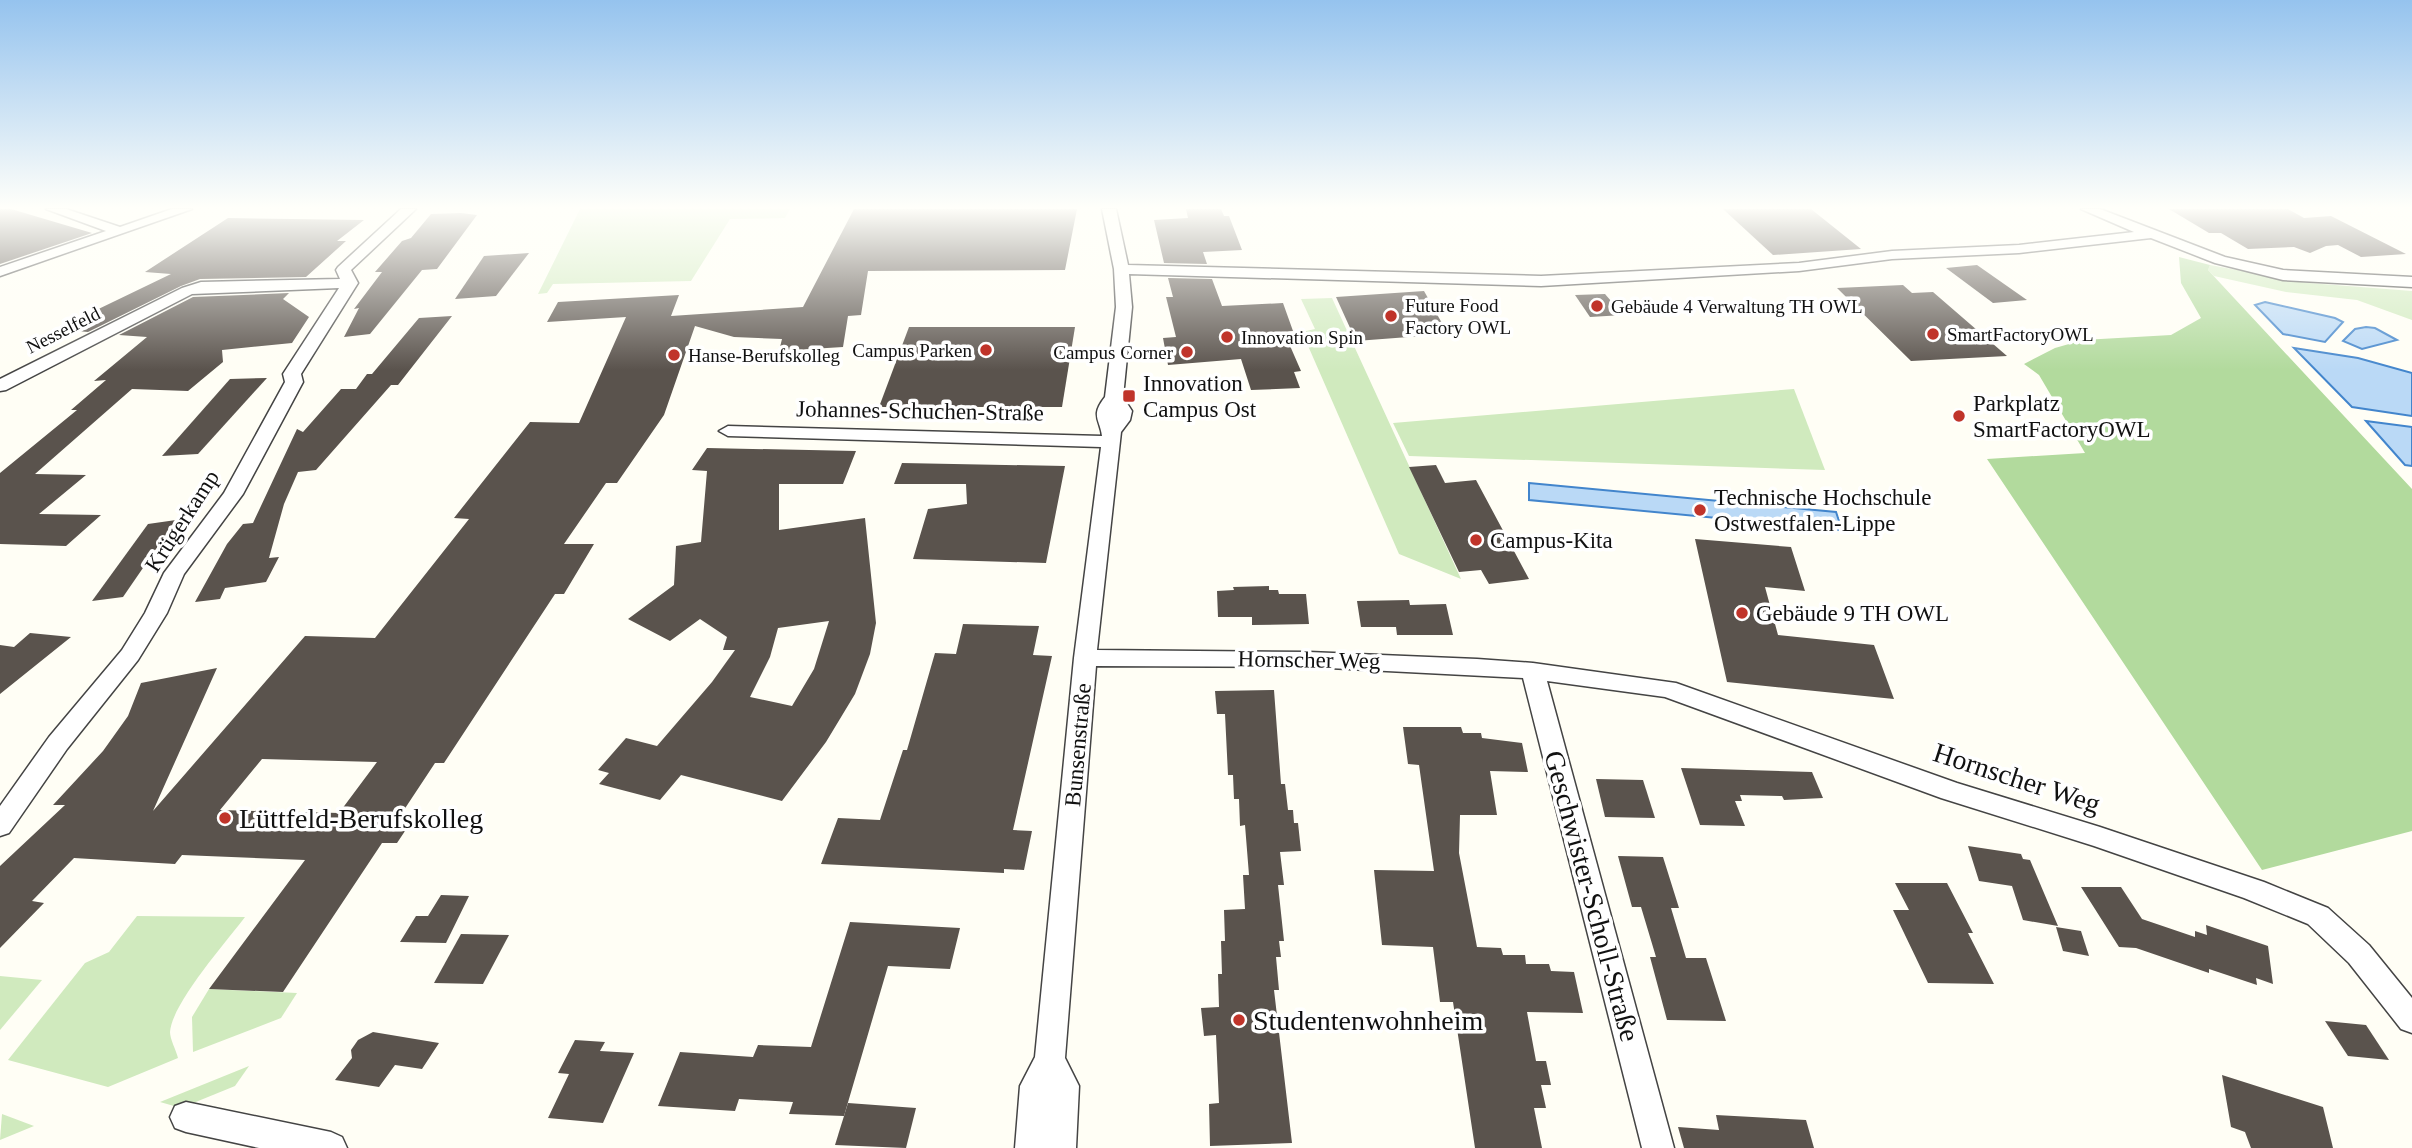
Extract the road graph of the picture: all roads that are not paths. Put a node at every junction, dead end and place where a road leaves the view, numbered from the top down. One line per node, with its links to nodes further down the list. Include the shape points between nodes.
1 (27, 263): 7 (street)
2 (349, 263): 9 (street, Krügerkamp, via 343,270)
3 (1120, 263): 6 (street, Bunsenstraße)
4 (1833, 263): 6 (street, via 1541,281)
5 (2244, 263): 8 (street, via 2323,276)
6 (1121, 269): 12 (street, Bunsenstraße, via 1124,307 1114,398 1123,416)
7 (0, 272)
8 (2412, 282)
9 (350, 283): 10 (street, Nesselfeld, via 187,290); 15 (street, Krügerkamp, via 292,374 294,382 233,494 174,573 131,655 58,743)
10 (0, 386)
11 (728, 431): 12 (street, Johannes-Schuchen-Straße)
12 (1112, 437): 13 (street, Bunsenstraße)
13 (1085, 658): 14 (street, Hornscher Weg, via 1336,660); 17 (street, Bunsenstraße)
14 (1546, 672): 16 (street, Hornscher Weg, via 1668,689 1950,791 2254,890 2318,916 2360,954); 22 (street, Geschwister-Scholl-Straße)
15 (0, 826)
16 (2412, 1020)
17 (1050, 1059): 20 (street, Bunsenstraße, via 1036,1086); 21 (street, Bunsenstraße, via 1063,1086)
18 (186, 1117): 19 (street)
19 (331, 1148)
20 (1031, 1148)
21 (1060, 1148)
22 (1658, 1148)

